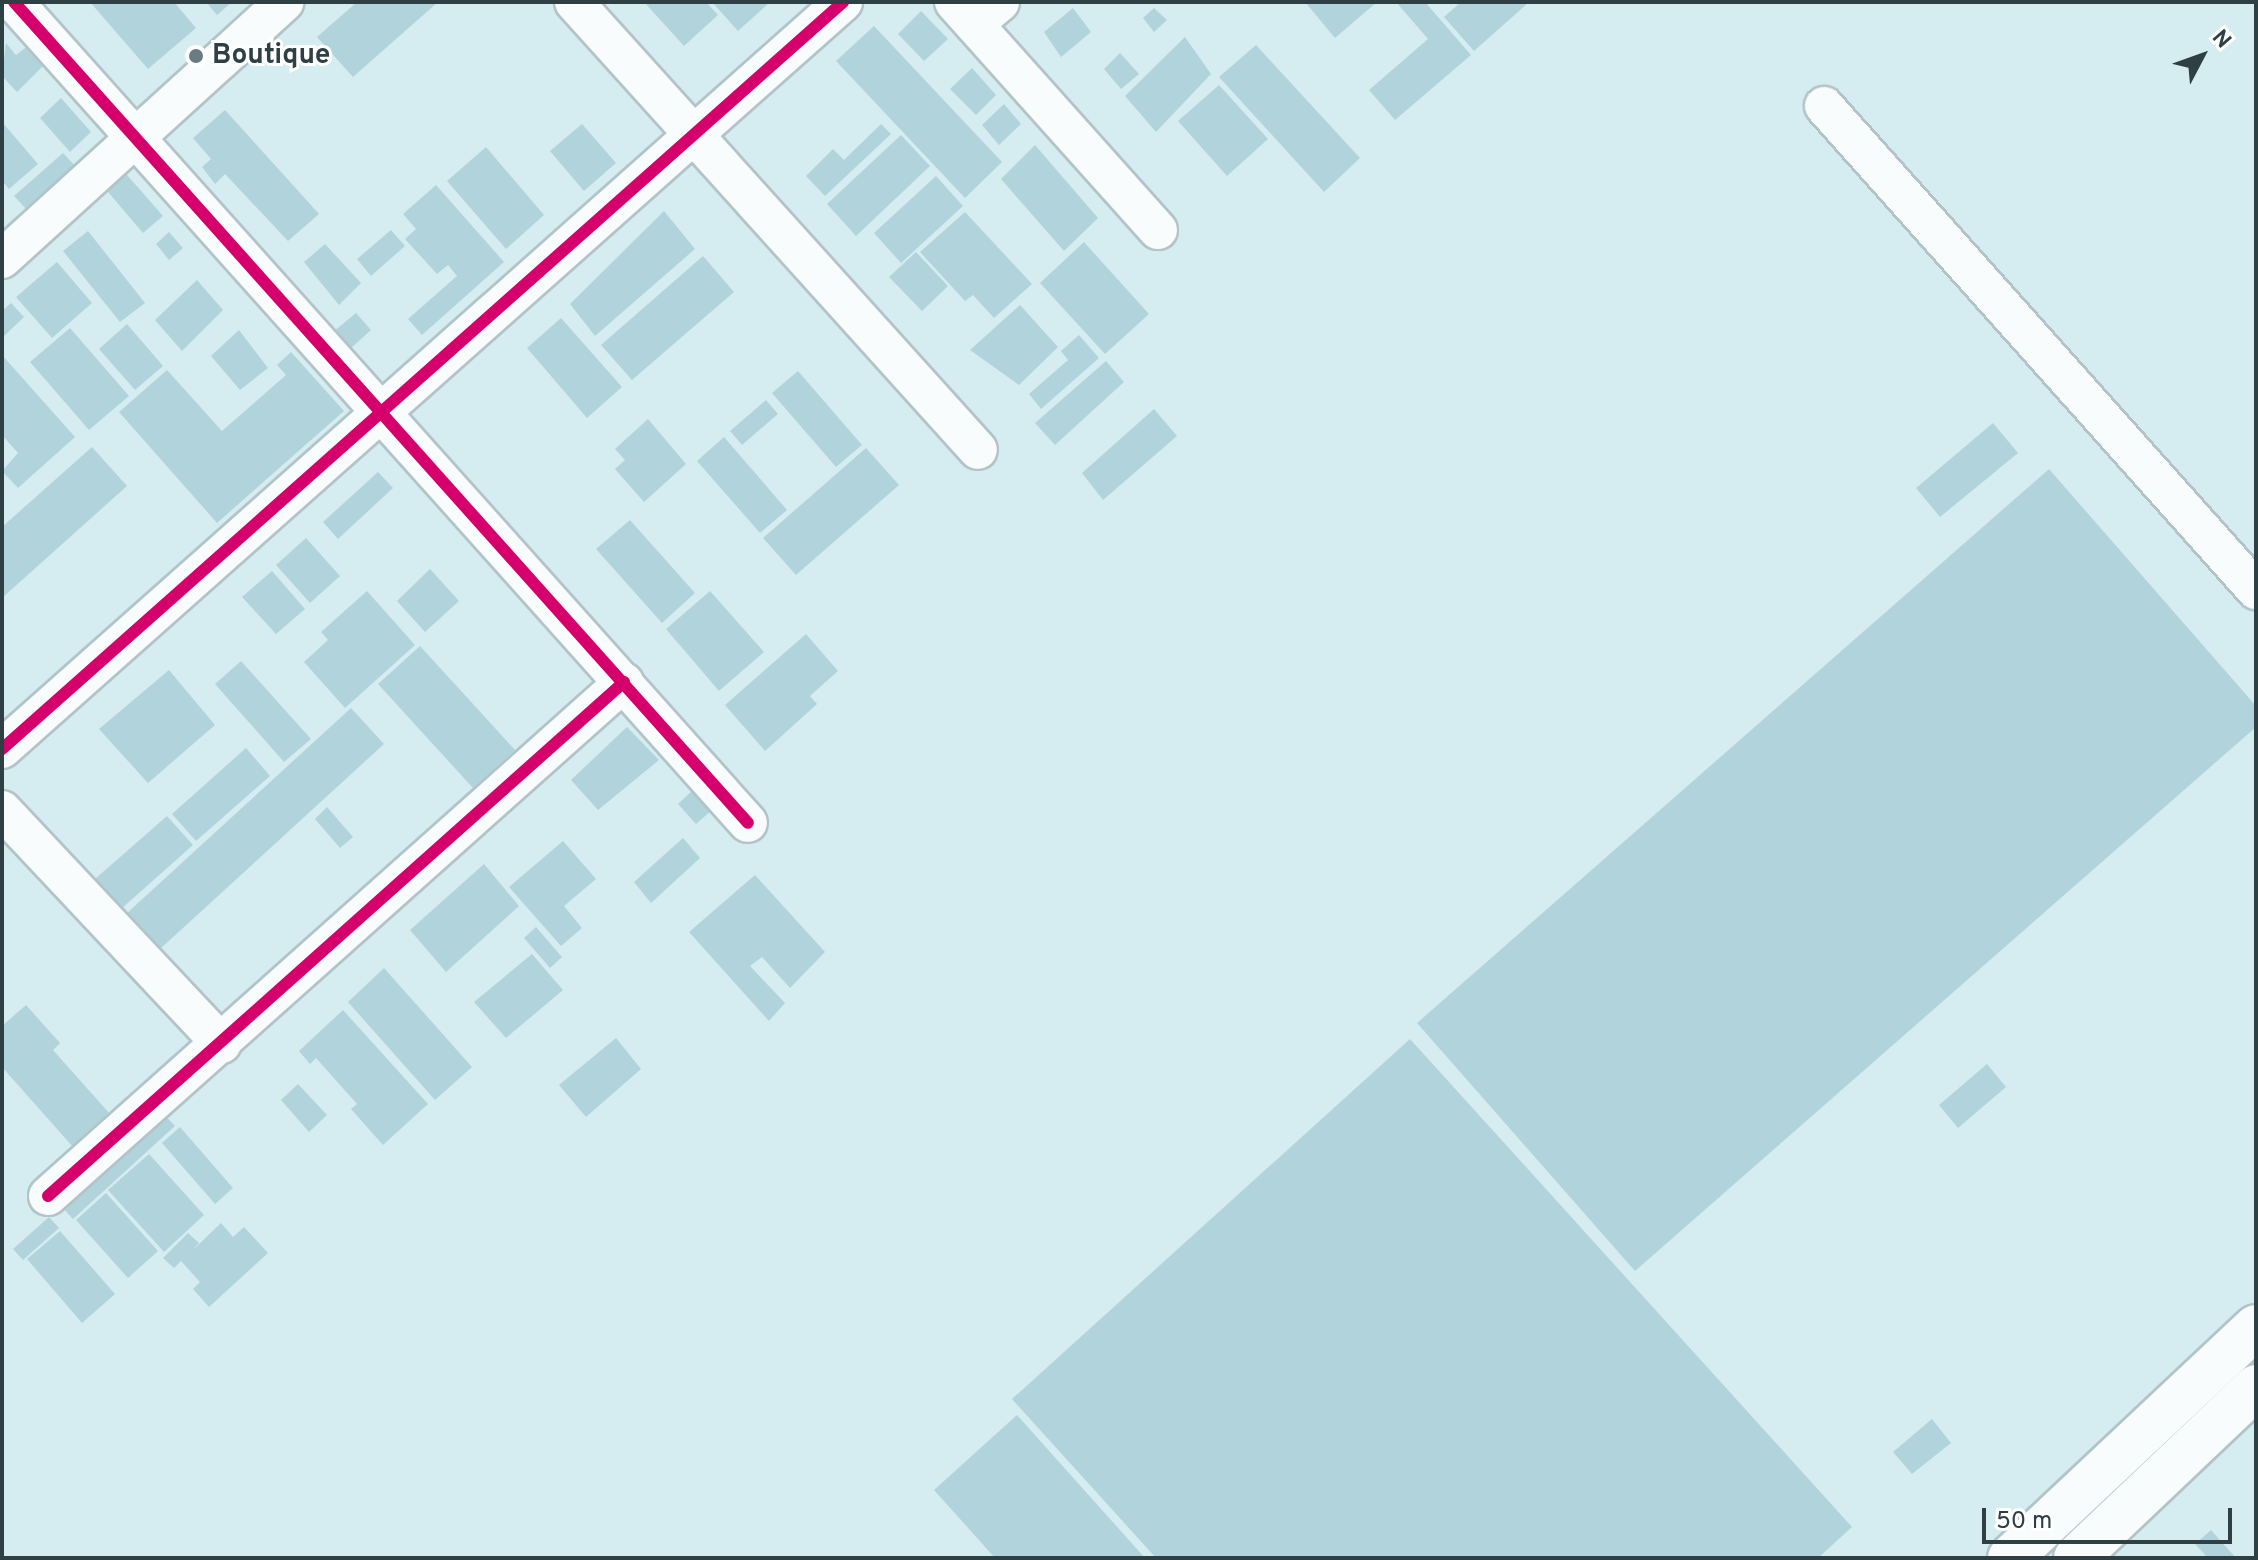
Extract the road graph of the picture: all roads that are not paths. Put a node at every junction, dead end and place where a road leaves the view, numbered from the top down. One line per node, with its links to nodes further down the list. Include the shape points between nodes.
1 (14, 2): 7 (street)
2 (284, 2): 7 (street)
3 (574, 2): 8 (street)
4 (843, 2): 8 (street)
5 (976, 9): 9 (street)
6 (1824, 106): 13 (street)
7 (138, 134): 10 (street); 11 (street)
8 (693, 135): 11 (street); 12 (street)
9 (1158, 230)
10 (2, 259)
11 (378, 412): 14 (street); 15 (street)
12 (978, 450)
13 (2256, 590)
14 (624, 682): 17 (street); 18 (street)
15 (2, 749)
16 (2, 810): 18 (street)
17 (748, 823)
18 (222, 1044): 19 (street)
19 (48, 1196)
20 (2256, 1327): 22 (main road)
21 (2256, 1387): 23 (main road)
22 (2010, 1558)
23 (2076, 1558)

